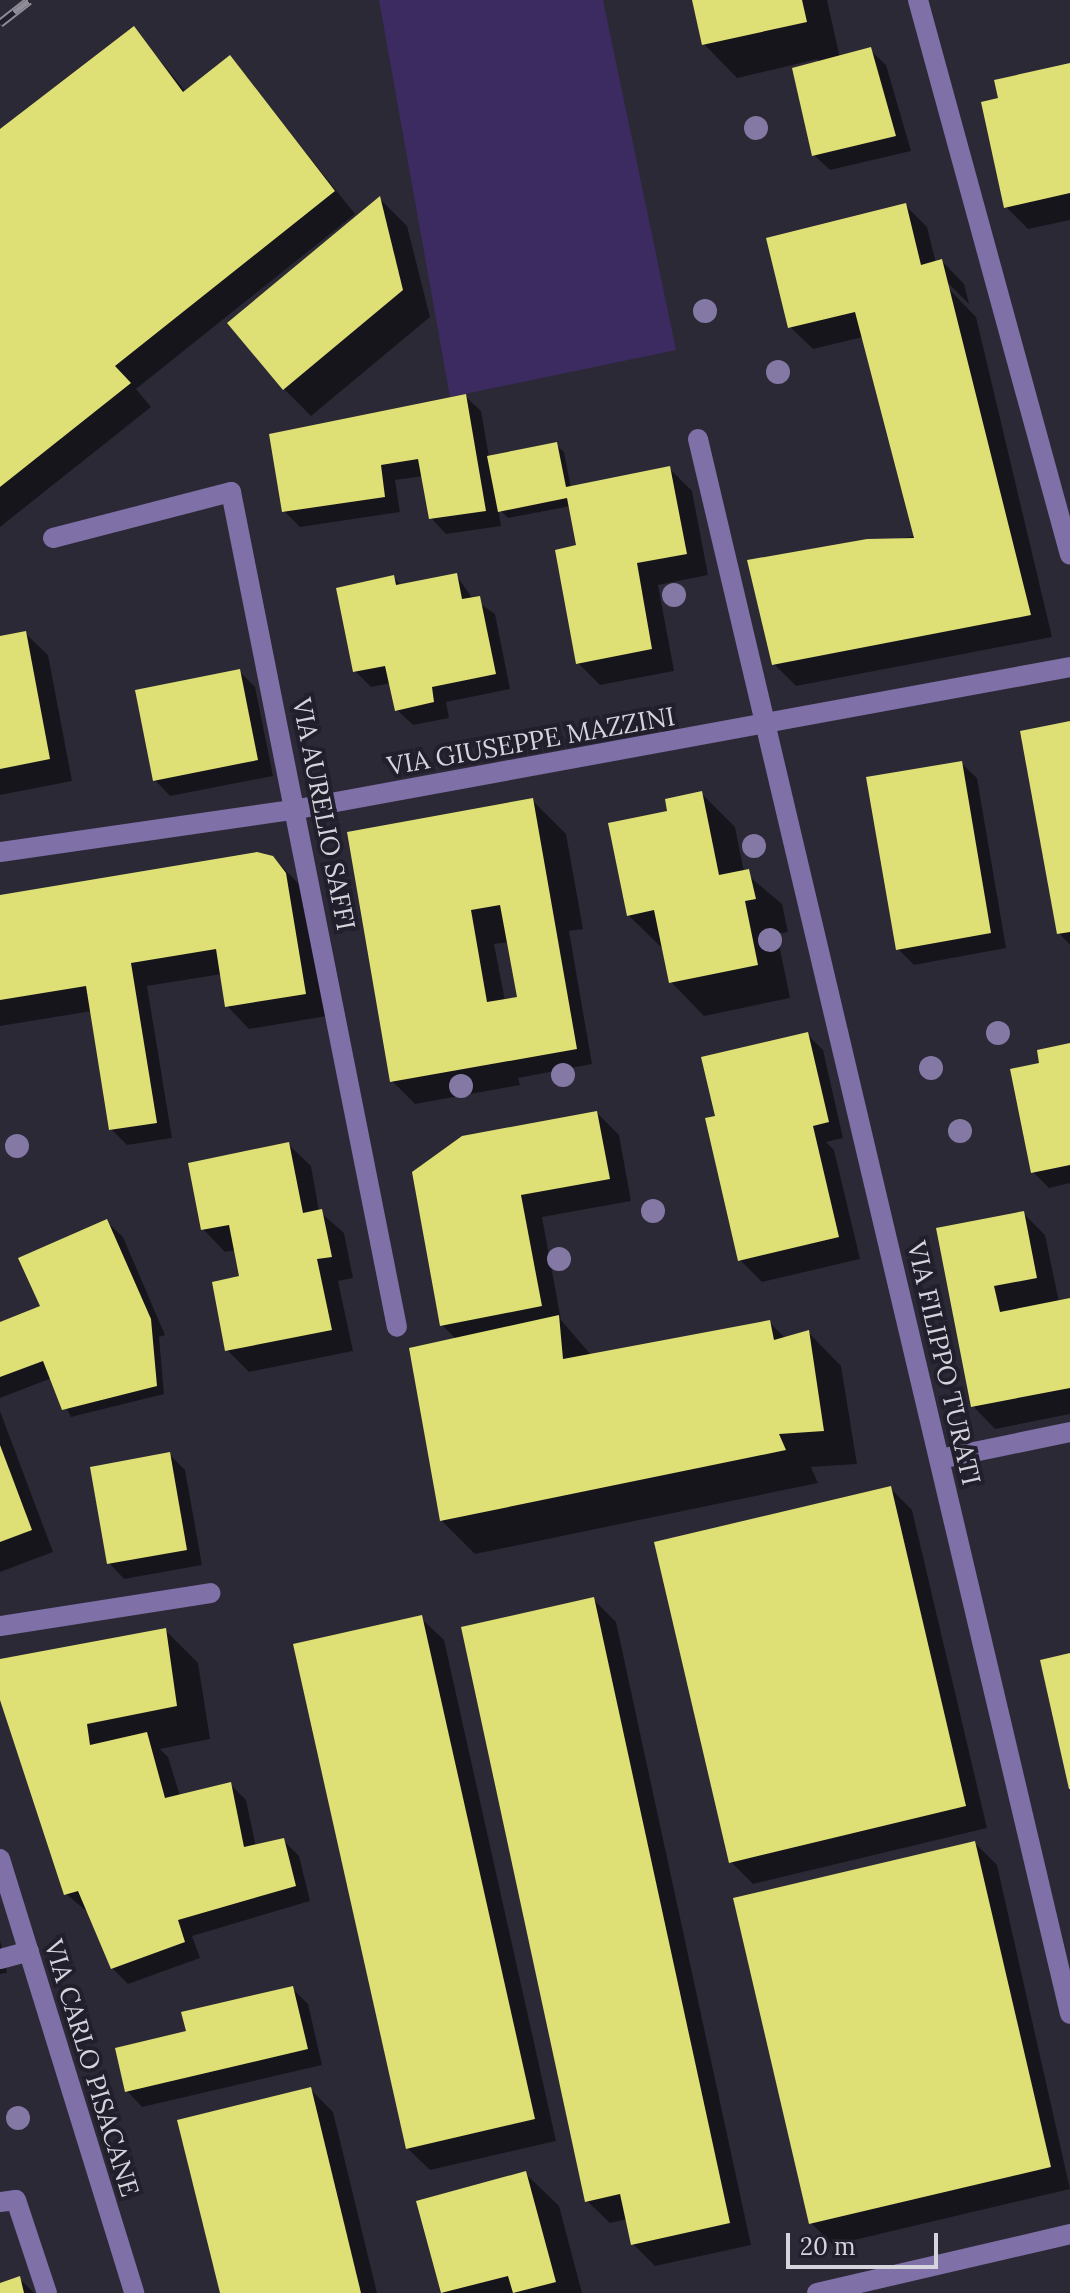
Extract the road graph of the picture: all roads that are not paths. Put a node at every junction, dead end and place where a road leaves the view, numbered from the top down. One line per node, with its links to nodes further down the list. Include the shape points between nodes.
1 (918, 0): 4 (street)
2 (698, 439): 6 (street, VIA FILIPPO TURATI)
3 (53, 538): 7 (street, VIA AURELIO SAFFI, via 231,492)
4 (1070, 555)
5 (1070, 667): 6 (street, VIA GIUSEPPE MAZZINI)
6 (764, 725): 7 (street, VIA GIUSEPPE MAZZINI); 11 (street, VIA FILIPPO TURATI)
7 (298, 809): 8 (street, VIA GIUSEPPE MAZZINI); 9 (street, VIA AURELIO SAFFI)
8 (0, 852)
9 (397, 1327)
10 (1070, 1432): 11 (street)
11 (940, 1459): 17 (street, VIA FILIPPO TURATI)
12 (210, 1593): 13 (street)
13 (0, 1626)
14 (0, 1859): 15 (street, VIA CARLO PISACANE)
15 (29, 1951): 16 (street); 21 (street, VIA CARLO PISACANE)
16 (0, 1959)
17 (1070, 2014)
18 (0, 2202): 20 (street, via 16,2200)
19 (1070, 2234): 22 (street)
20 (47, 2293)
21 (134, 2293)
22 (817, 2293)

